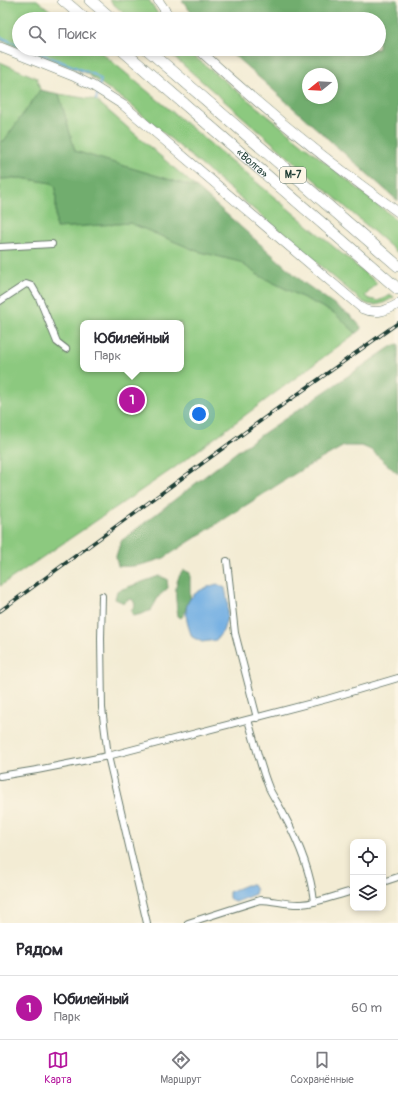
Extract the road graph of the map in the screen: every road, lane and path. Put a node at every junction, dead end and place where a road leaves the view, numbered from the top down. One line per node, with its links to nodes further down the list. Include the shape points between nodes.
1 (60, 0): 5 (main road)
2 (63, 0): 5 (highway)
3 (90, 0): 6 (highway)
4 (158, 0): 7 (main road)
5 (76, 11)
6 (104, 12)
7 (166, 12)
8 (0, 47): 9 (main road)
9 (12, 52)
10 (23, 56): 20 (main road, via 74,76 123,105 364,309 379,312)
11 (129, 56): 18 (highway, «Волга» / М-7)
12 (155, 56): 17 (highway, «Волга» / М-7)
13 (206, 56): 14 (main road, via 275,116)
14 (398, 212)
15 (52, 244): 16 (street)
16 (0, 246)
17 (398, 266)
18 (398, 289)
19 (0, 301): 21 (street, via 26,284 32,286 57,342)
20 (398, 304)
21 (66, 349)
22 (228, 561): 25 (street, via 235,633)
23 (102, 596): 27 (street, via 102,708)
24 (398, 678): 25 (street)
25 (257, 718): 26 (street)
26 (248, 720): 27 (street); 32 (street, via 270,790 285,816 305,862)
27 (108, 756): 28 (street); 33 (street)
28 (0, 776)
29 (398, 877): 30 (street)
30 (386, 881)
31 (350, 891): 32 (street)
32 (314, 902): 34 (street, via 285,904 260,900)
33 (147, 923)
34 (188, 923)

